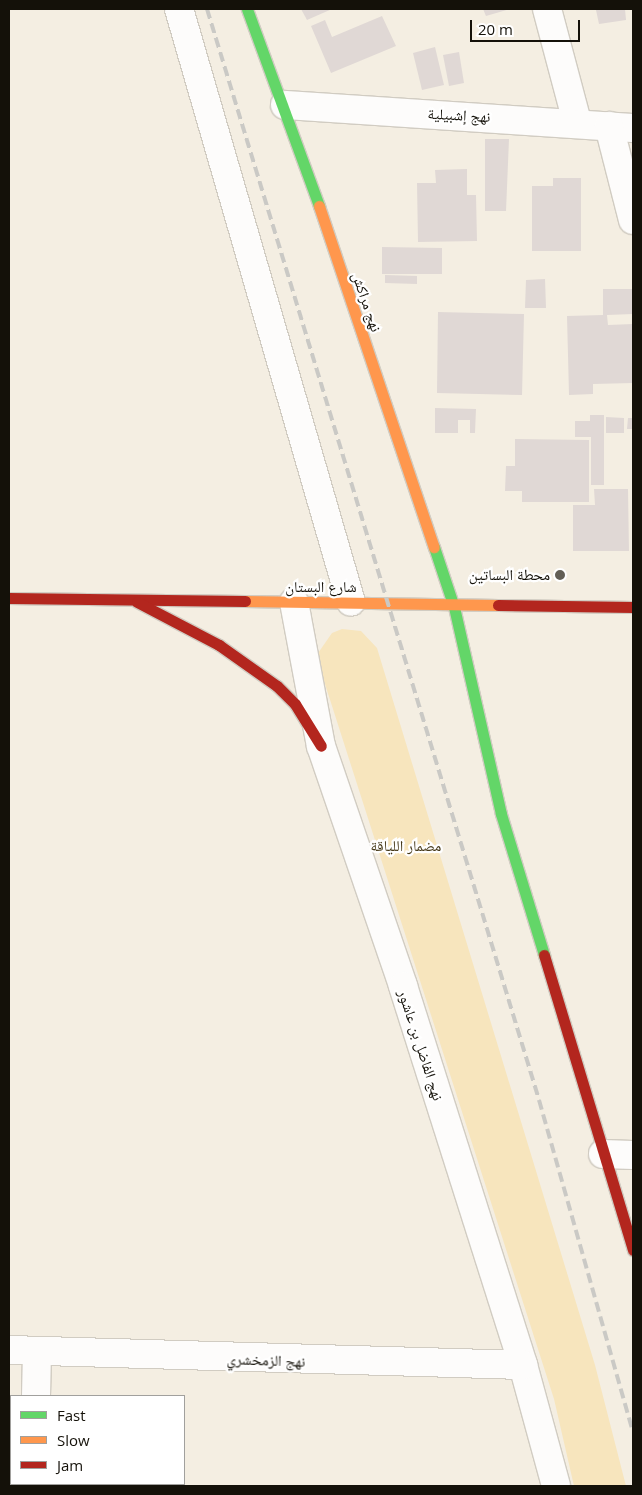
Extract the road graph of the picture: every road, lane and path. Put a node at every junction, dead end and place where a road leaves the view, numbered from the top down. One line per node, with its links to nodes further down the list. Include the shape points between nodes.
1 (179, 9): 11 (street)
2 (247, 9): 4 (street, نهج مراكش)
3 (547, 9): 5 (street)
4 (285, 105): 5 (street, نهج إشبيلية); 12 (street, نهج مراكش)
5 (577, 122): 6 (street, نهج إشبيلية)
6 (621, 127): 7 (street)
7 (633, 220)
8 (9, 598): 9 (street, شارع البستان)
9 (131, 599): 10 (street, شارع البستان); 14 (street, via 254,668 295,704)
10 (294, 602): 11 (street, شارع البستان); 14 (street, نهج الفاضل بن عاشور)
11 (351, 602): 12 (street, شارع البستان)
12 (454, 607): 13 (street, شارع البستان); 15 (street, نهج مراكش, via 501,814)
13 (633, 607)
14 (321, 746): 20 (street, نهج الفاضل بن عاشور)
15 (604, 1154): 16 (street); 17 (street, نهج مراكش)
16 (633, 1155)
17 (633, 1250)
18 (9, 1350): 19 (street, نهج الزمخشري)
19 (37, 1352): 20 (street, نهج الزمخشري); 21 (street)
20 (522, 1365): 22 (street, نهج الفاضل بن عاشور)
21 (36, 1395)
22 (556, 1486)

